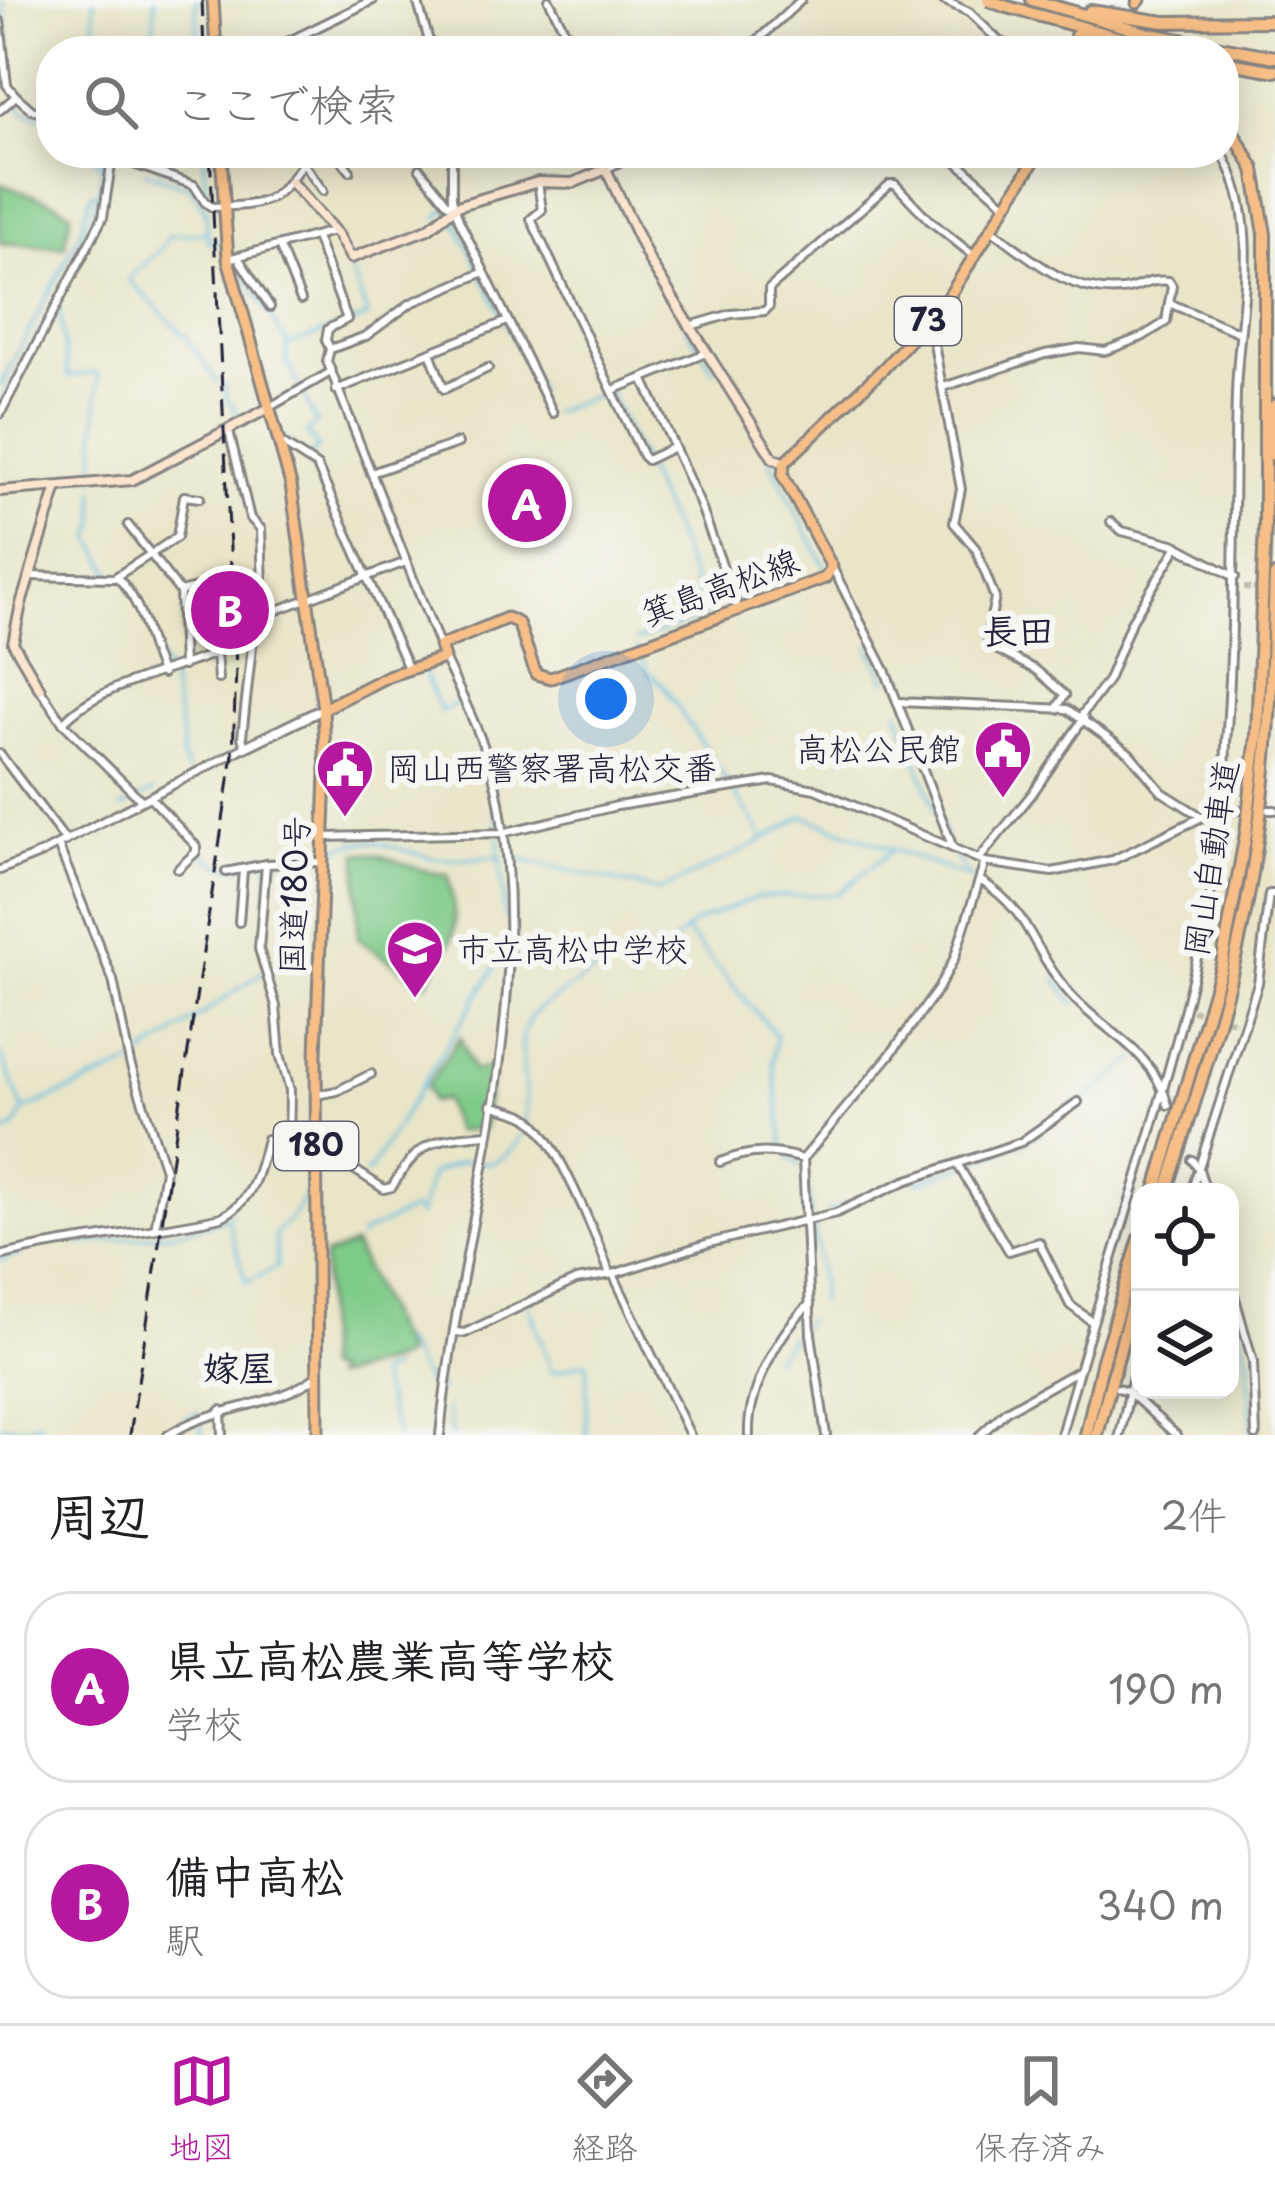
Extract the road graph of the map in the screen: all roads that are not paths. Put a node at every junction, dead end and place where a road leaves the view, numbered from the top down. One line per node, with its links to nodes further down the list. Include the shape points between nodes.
1 (212, 0): 14 (main road)
2 (373, 0): 15 (street)
3 (417, 0): 16 (street)
4 (550, 0): 17 (street)
5 (801, 0): 18 (street)
6 (943, 0): 13 (street)
7 (989, 0): 10 (highway, bridge); 13 (street)
8 (1032, 0): 22 (highway)
9 (1046, 0): 12 (highway, via 1148,20)
10 (1004, 6): 20 (highway); 21 (highway)
11 (0, 21): 27 (street, via 7,85)
12 (1275, 21)
13 (980, 22): 19 (street)
14 (215, 36)
15 (300, 36)
16 (428, 36)
17 (568, 36)
18 (762, 36)
19 (995, 36)
20 (1080, 36)
21 (1113, 36)
22 (1161, 36)
23 (1239, 50): 24 (highway)
24 (1275, 57)
25 (1239, 64): 26 (highway)
26 (1275, 70)
27 (16, 96): 28 (street); 29 (street)
28 (0, 110)
29 (36, 111)
30 (1239, 143): 88 (highway, via 1264,213)
31 (106, 168): 77 (street, via 103,217)
32 (144, 168): 49 (street, via 194,184 206,204)
33 (222, 168): 49 (main road, 国道180号 / 180)
34 (300, 168): 45 (street)
35 (307, 168): 47 (street)
36 (347, 168): 44 (street)
37 (452, 168): 50 (street)
38 (608, 168): 43 (street)
39 (964, 168): 48 (street)
40 (1029, 168): 48 (main road, 73)
41 (1230, 168): 64 (street, via 1244,212)
42 (420, 170): 50 (street)
43 (604, 170): 46 (main road, via 573,183); 63 (main road)
44 (350, 172)
45 (291, 182): 49 (street, via 271,202); 52 (main road)
46 (538, 182): 50 (main road); 73 (street, via 542,210 530,219)
47 (323, 191)
48 (1006, 205): 51 (main road, 73)
49 (224, 206): 56 (main road, 国道180号 / 180)
50 (452, 207): 52 (main road, via 428,229 353,257); 57 (street)
51 (991, 230): 55 (main road, 73); 59 (street, via 1070,285 1123,290 1169,281)
52 (333, 231): 53 (street)
53 (316, 237): 54 (street); 65 (street, via 347,319 326,332)
54 (280, 248): 56 (street); 58 (street)
55 (975, 256): 62 (main road, 73); 63 (street, via 890,184 769,289 765,311)
56 (234, 259): 60 (street); 75 (main road, 国道180号 / 180)
57 (480, 274): 61 (street); 65 (street)
58 (301, 300)
59 (1169, 303): 64 (street); 71 (street, via 1166,322 1124,344 1045,354)
60 (269, 307)
61 (504, 322): 66 (street); 76 (street)
62 (926, 323): 71 (street); 82 (main road, 73)
63 (690, 326): 67 (main road)
64 (1238, 332): 96 (street)
65 (330, 349): 69 (street)
66 (430, 352): 68 (street, via 444,389); 72 (street)
67 (704, 354): 70 (street); 82 (main road)
68 (488, 368)
69 (329, 373): 72 (street); 75 (street)
70 (644, 378): 73 (street); 81 (street)
71 (943, 387): 112 (street, via 961,489 954,523 976,549 995,598 987,637 1065,695)
72 (336, 390): 83 (street)
73 (613, 390): 81 (street, via 647,460)
74 (1275, 405): 88 (highway)
75 (269, 408): 78 (main road); 79 (main road, 国道180号 / 180)
76 (552, 412)
77 (0, 413)
78 (229, 431): 84 (main road, via 132,480); 102 (street, via 250,518 261,529)
79 (280, 442): 98 (street, via 317,466); 100 (main road, 国道180号 / 180)
80 (458, 443): 83 (street)
81 (674, 447): 101 (street)
82 (784, 463): 93 (main road, 箕島高松線, via 783,476)
83 (370, 473): 92 (street)
84 (57, 487): 85 (main road); 94 (main road)
85 (0, 491)
86 (200, 498): 91 (street, via 184,496 177,537)
87 (1111, 522): 90 (street)
88 (1265, 523): 152 (highway, 岡山自動車道, via 1257,736 1240,878 1212,1006)
89 (128, 525): 91 (street)
90 (1178, 546): 96 (street); 114 (street)
91 (150, 555): 97 (street); 99 (street)
92 (406, 562): 98 (street); 103 (street)
93 (831, 571): 101 (main road, 箕島高松線); 111 (street)
94 (29, 576): 97 (street); 110 (main road, via 13,643)
95 (1275, 576): 153 (highway, 岡山自動車道, via 1251,881)
96 (1235, 577): 119 (street)
97 (116, 578): 108 (street, via 136,599 146,641)
98 (365, 579): 100 (street); 107 (street)
99 (180, 592): 104 (street, via 211,584); 106 (street)
100 (308, 600): 102 (street); 113 (main road, 国道180号 / 180)
101 (738, 609): 103 (main road, 箕島高松線, via 551,678 536,674 512,617)
102 (263, 615): 116 (street, via 254,628)
103 (440, 646): 105 (main road)
104 (216, 652): 106 (street); 109 (street)
105 (444, 658): 107 (main road); 122 (street, via 490,767)
106 (183, 666): 108 (street)
107 (408, 670): 113 (main road)
108 (165, 673): 115 (street, via 101,696)
109 (218, 679)
110 (40, 688): 115 (street)
111 (898, 702): 112 (street); 125 (street)
112 (1058, 706): 114 (street)
113 (323, 710): 116 (street); 123 (main road, 国道180号 / 180)
114 (1083, 717): 121 (street, via 1162,792); 127 (street)
115 (62, 723): 118 (street)
116 (245, 747): 118 (street)
117 (0, 754): 124 (street)
118 (142, 799): 124 (street); 129 (street, via 196,846)
119 (1224, 810): 120 (street); 121 (street); 139 (street, via 1189,1009)
120 (1239, 810)
121 (1202, 817): 127 (street, via 1126,855 1074,870)
122 (502, 833): 123 (street); 125 (street, via 772,781 808,787); 142 (street, via 512,961)
123 (324, 837): 126 (main road, 国道180号 / 180)
124 (63, 841): 130 (street); 157 (street, via 113,980 164,1170)
125 (953, 848): 127 (street)
126 (323, 857): 128 (street); 140 (main road, 国道180号 / 180)
127 (982, 860): 133 (street)
128 (269, 864): 131 (street); 145 (street, via 258,936 290,1090)
129 (178, 868)
130 (0, 870)
131 (243, 870): 132 (street); 135 (street)
132 (226, 872)
133 (979, 882): 139 (street, via 1019,912 1068,993 1130,1044); 149 (street, via 938,989)
134 (1275, 894): 137 (street)
135 (239, 922)
136 (1236, 1022): 137 (street)
137 (1245, 1024): 151 (street)
138 (371, 1074): 140 (street)
139 (1163, 1088): 143 (street); 164 (street)
140 (316, 1095): 146 (main road, 国道180号 / 180)
141 (1078, 1102): 150 (street, via 1024,1141)
142 (491, 1105): 144 (street); 160 (street, via 526,1117 550,1146)
143 (1168, 1105)
144 (488, 1134): 146 (street, via 423,1146 388,1189); 165 (street)
145 (289, 1149): 146 (street); 157 (street, via 267,1139 254,1187 232,1212)
146 (316, 1158): 167 (main road, 国道180号 / 180)
147 (1192, 1160): 151 (street)
148 (720, 1162): 149 (street, via 787,1154)
149 (802, 1164): 156 (street)
150 (959, 1166): 156 (street); 164 (street, via 1010,1251 1039,1242 1070,1305)
151 (1199, 1169): 154 (street); 155 (street)
152 (1158, 1183)
153 (1169, 1183)
154 (1194, 1183)
155 (1203, 1183)
156 (811, 1220): 160 (street); 163 (street)
157 (155, 1229): 158 (street)
158 (0, 1256)
159 (1131, 1267): 183 (highway)
160 (610, 1272): 165 (street); 178 (street)
161 (1135, 1291): 184 (highway)
162 (1233, 1291): 187 (street, via 1253,1362)
163 (810, 1304): 179 (street, via 764,1369); 180 (street)
164 (1090, 1321): 166 (street)
165 (456, 1333): 177 (street)
166 (1081, 1375): 181 (street, via 1006,1412); 182 (street)
167 (317, 1376): 171 (street, via 285,1396); 176 (main road, 国道180号 / 180)
168 (1131, 1379): 170 (street)
169 (1118, 1388): 170 (street)
170 (1128, 1391): 185 (street); 186 (street)
171 (220, 1410): 172 (street); 175 (street)
172 (198, 1419): 173 (street); 174 (street)
173 (168, 1435)
174 (191, 1435)
175 (221, 1435)
176 (318, 1435)
177 (440, 1435)
178 (690, 1435)
179 (749, 1435)
180 (826, 1435)
181 (980, 1435)
182 (1061, 1435)
183 (1086, 1435)
184 (1097, 1435)
185 (1120, 1435)
186 (1176, 1435)
187 (1256, 1435)

